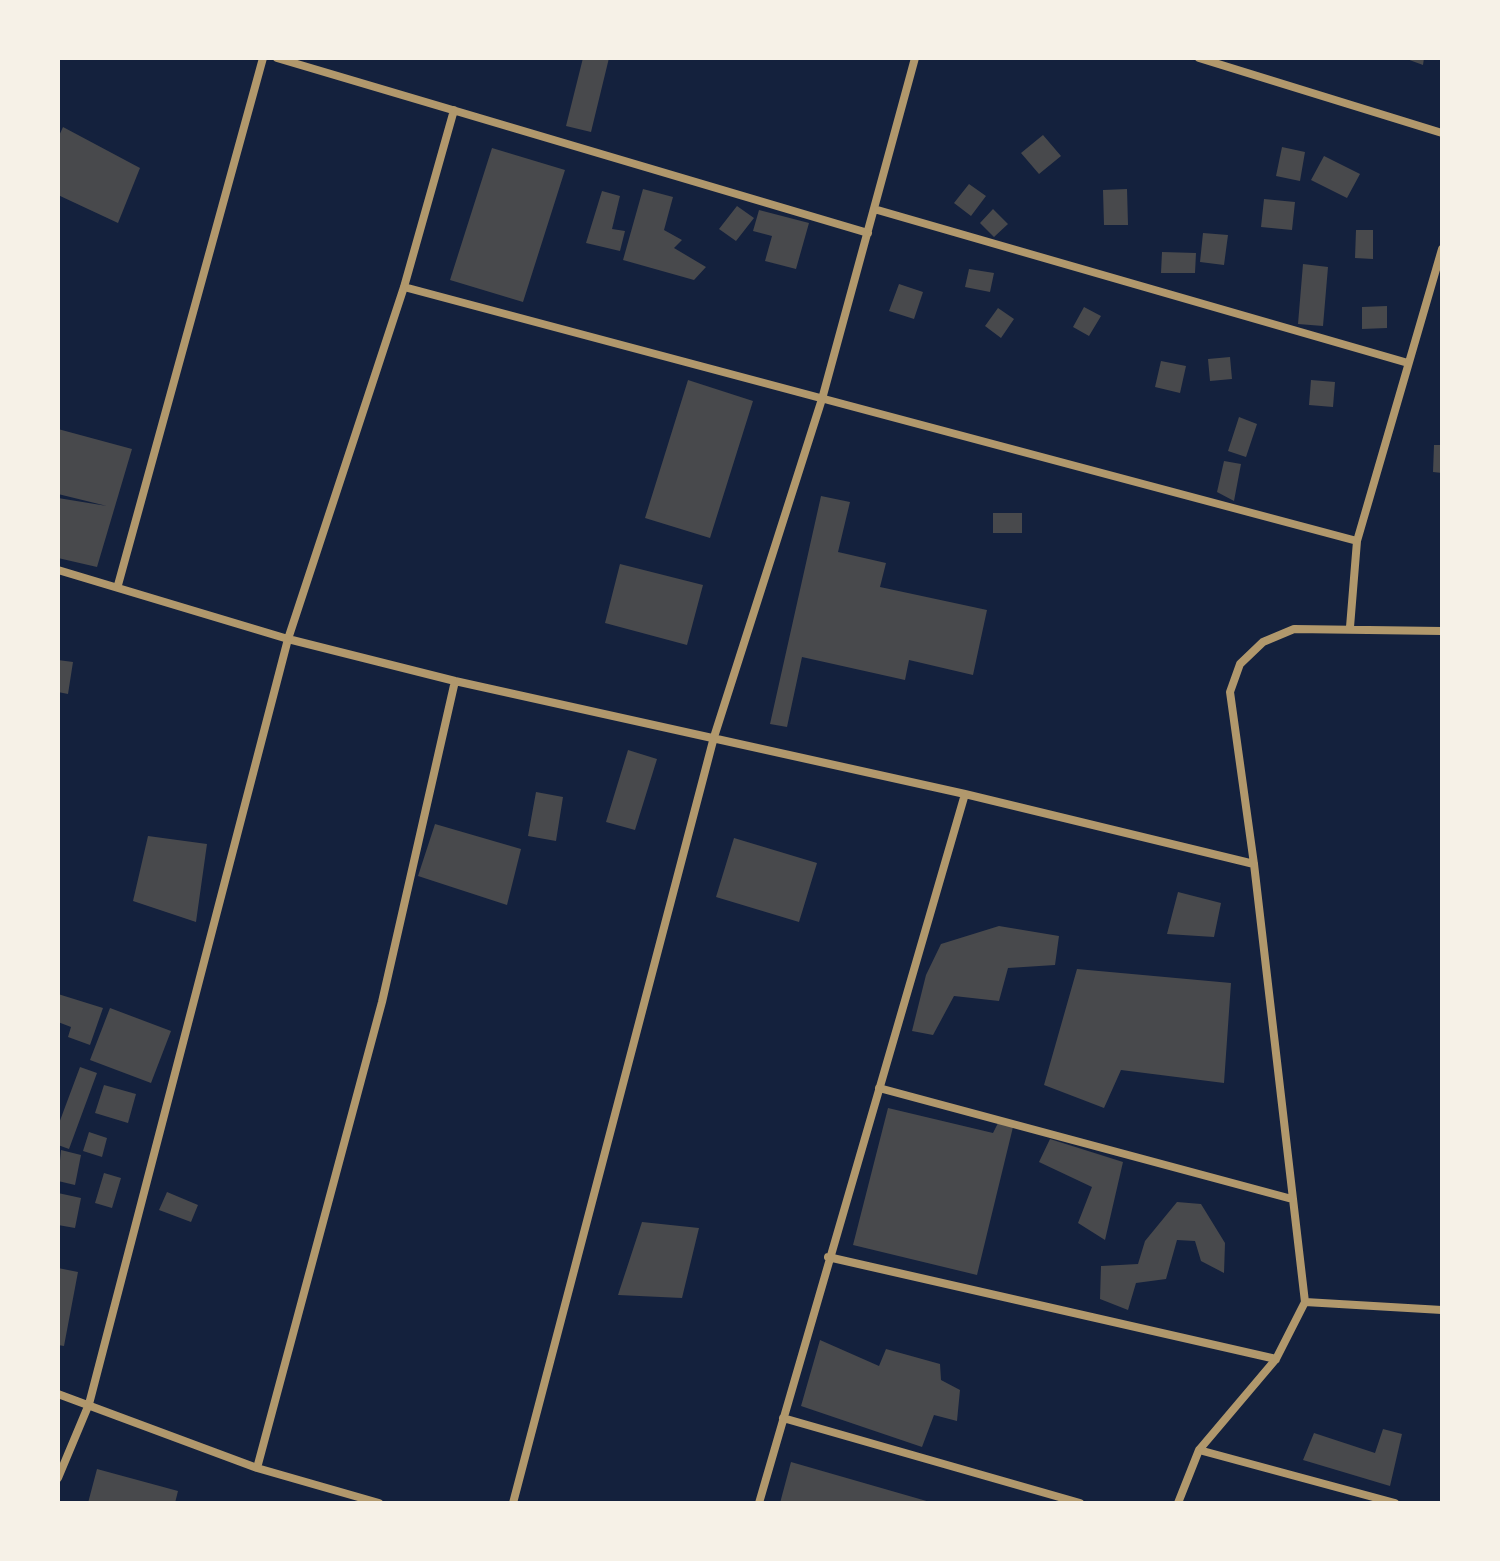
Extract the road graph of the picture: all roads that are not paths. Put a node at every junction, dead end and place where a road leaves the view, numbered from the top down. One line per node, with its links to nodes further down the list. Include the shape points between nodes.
1 (263, 58): 15 (street)
2 (277, 58): 5 (street)
3 (915, 58): 7 (street)
4 (1199, 58): 6 (street)
5 (454, 110): 8 (street); 10 (street)
6 (1442, 133)
7 (874, 209): 8 (street); 11 (street)
8 (868, 233): 12 (street)
9 (1442, 249): 11 (street)
10 (404, 287): 12 (street); 18 (street)
11 (1408, 363): 13 (street)
12 (822, 399): 13 (street); 20 (street)
13 (1357, 541): 16 (street)
14 (58, 570): 15 (street)
15 (118, 585): 18 (street)
16 (1350, 627): 17 (street); 22 (street, via 1294,629 1263,642 1240,664 1230,692)
17 (1442, 631)
18 (288, 639): 19 (street); 30 (street)
19 (455, 681): 20 (street); 33 (street, via 382,1002)
20 (714, 737): 21 (street); 36 (street)
21 (965, 794): 22 (street); 23 (street)
22 (1254, 864): 24 (street)
23 (879, 1088): 24 (street); 25 (street)
24 (1292, 1199): 26 (street)
25 (828, 1257): 28 (street); 31 (street)
26 (1305, 1302): 27 (street); 28 (street)
27 (1442, 1310)
28 (1276, 1359): 32 (street)
29 (58, 1394): 30 (street)
30 (89, 1404): 33 (street); 34 (street)
31 (783, 1418): 37 (street); 38 (street)
32 (1199, 1450): 39 (street); 40 (street)
33 (257, 1468): 35 (street)
34 (58, 1478)
35 (379, 1503)
36 (513, 1503)
37 (759, 1503)
38 (1080, 1503)
39 (1178, 1503)
40 (1395, 1503)

